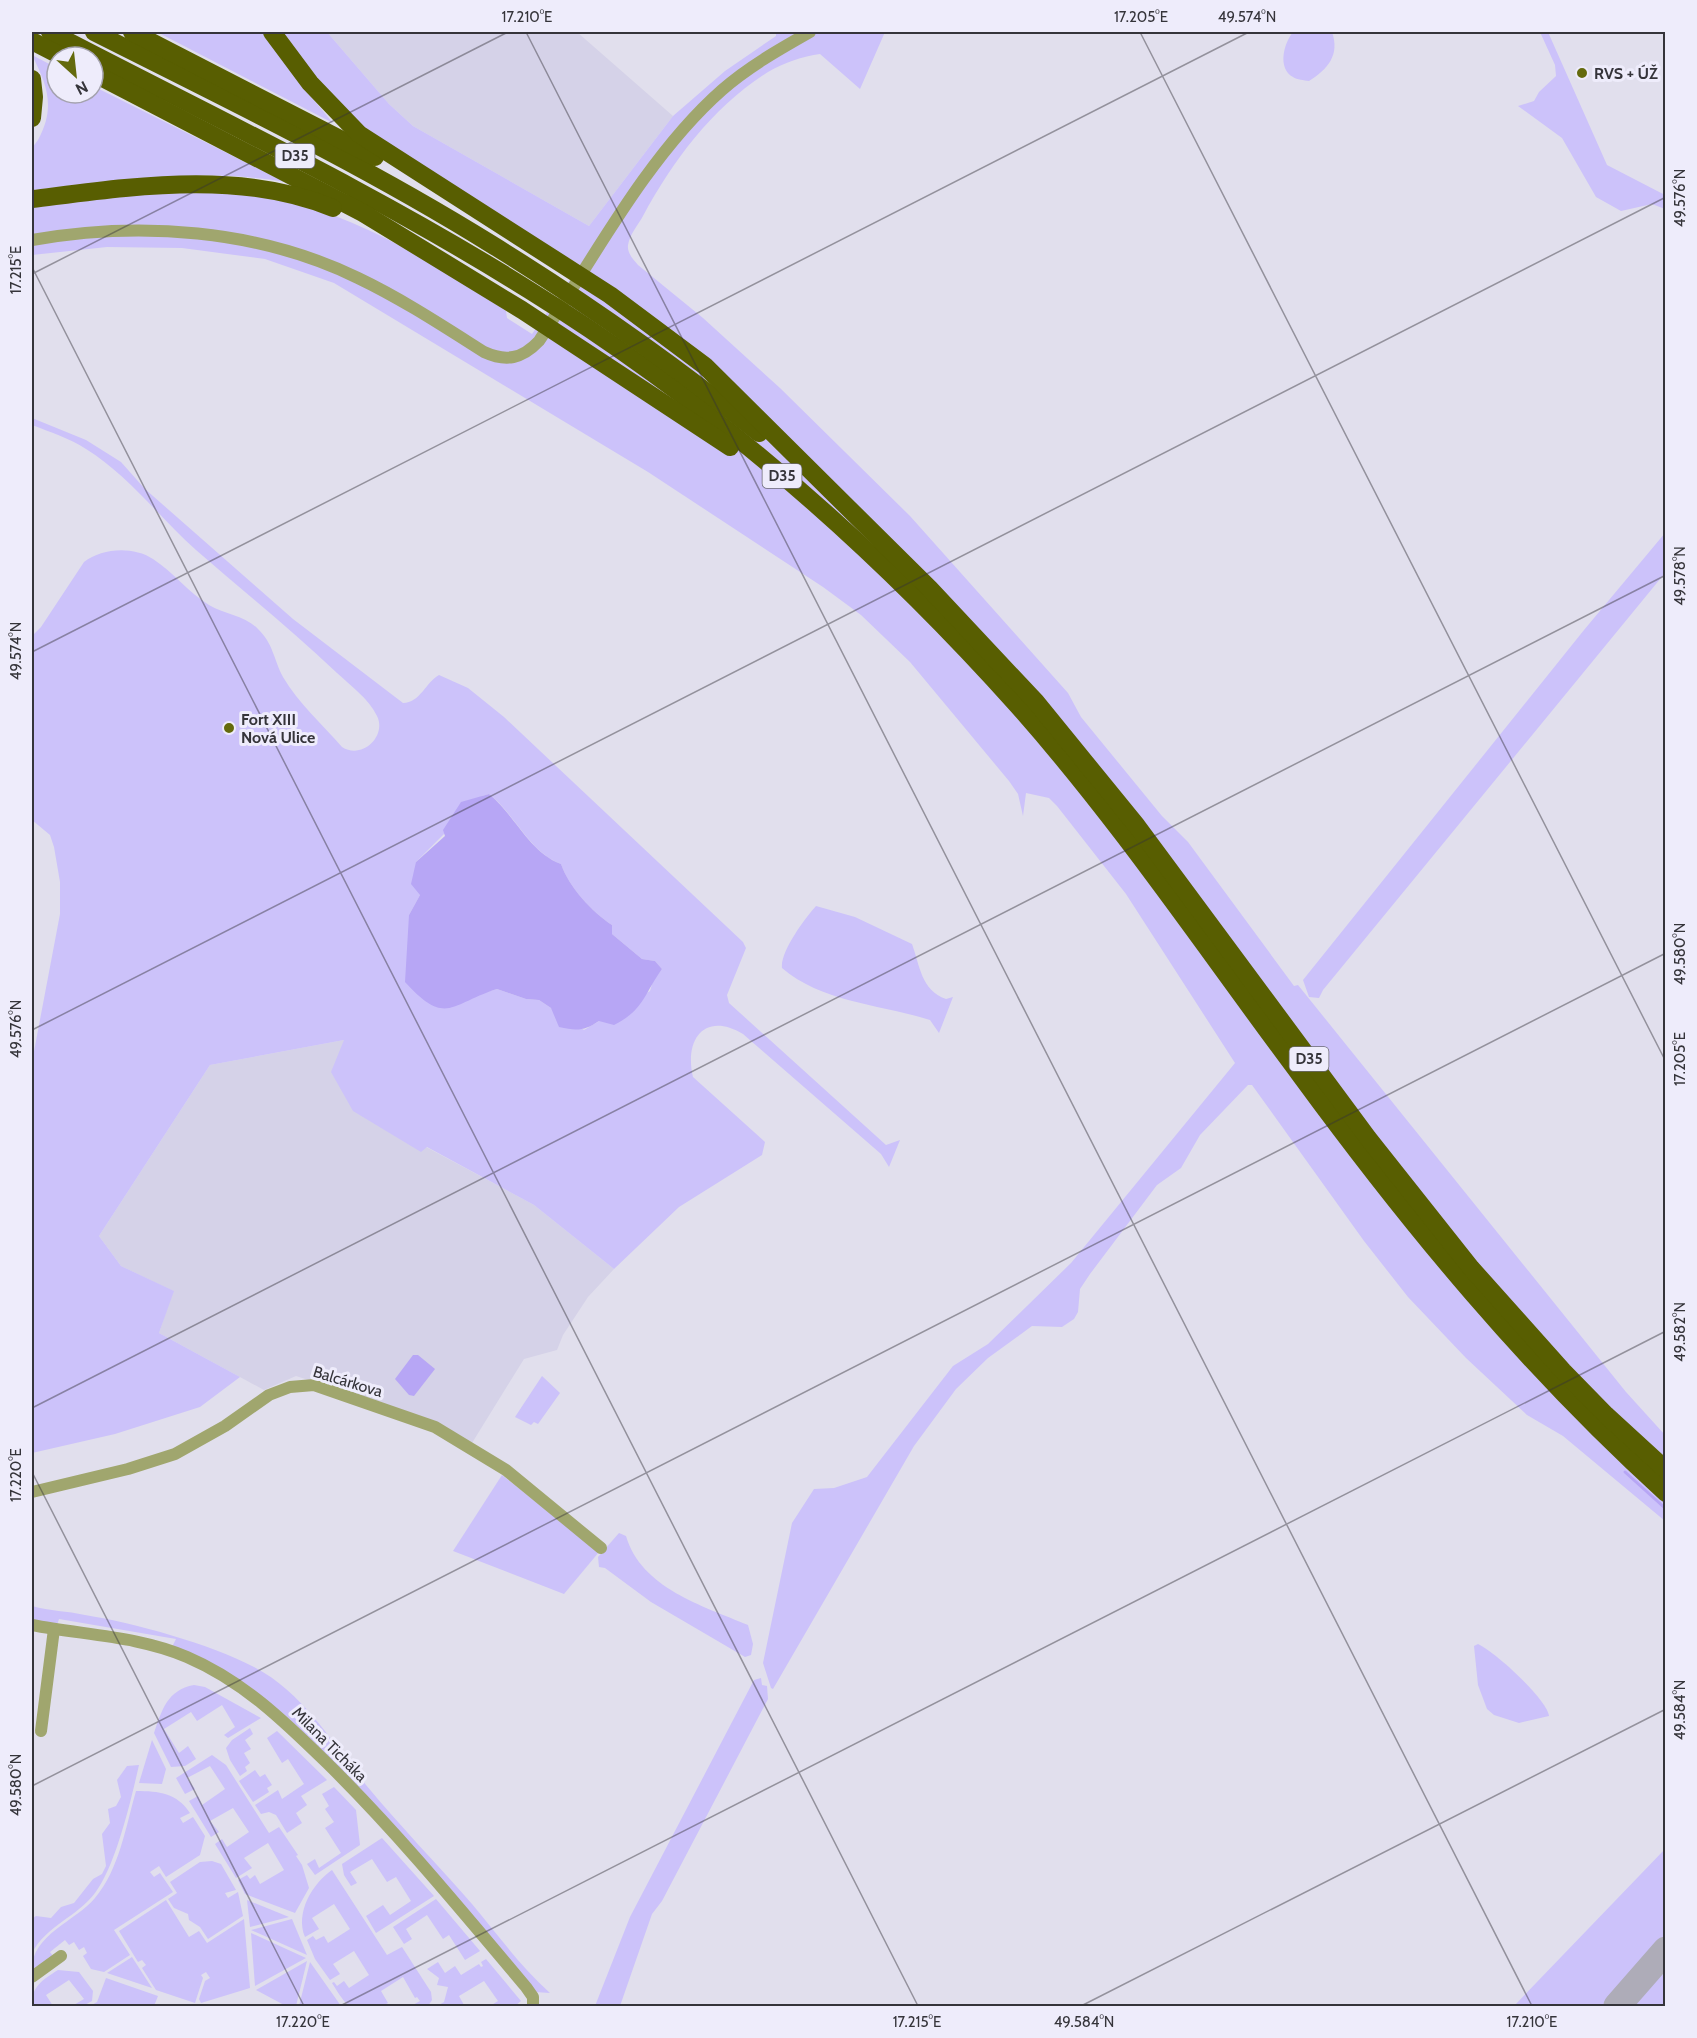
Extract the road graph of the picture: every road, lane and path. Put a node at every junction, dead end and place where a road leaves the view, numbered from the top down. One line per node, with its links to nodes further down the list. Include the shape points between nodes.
1 (50, 32): 13 (highway, D35, via 264,139)
2 (94, 32): 13 (highway, D35, via 413,199)
3 (132, 32): 10 (highway)
4 (272, 32): 10 (highway, via 310,83 359,134)
5 (806, 32): 11 (street, via 730,83 680,132 655,163 539,341 514,359 484,352 356,277 265,246 219,236 159,231 71,234)
6 (32, 79): 8 (highway)
7 (105, 79): 12 (highway, via 292,175)
8 (32, 118)
9 (32, 199): 12 (highway, via 150,187 216,184 256,188 329,206)
10 (459, 201): 15 (highway, via 610,295 705,366)
11 (32, 240)
12 (435, 257): 14 (highway)
13 (539, 285): 14 (highway, D35, via 589,329 700,410); 15 (highway, D35, via 599,313 691,378)
14 (812, 501): 18 (highway, D35, via 937,619 1021,710 1134,848 1308,1086 1457,1278 1595,1428)
15 (840, 502): 16 (highway, D35, via 1036,702 1137,826 1368,1138 1464,1260 1563,1371)
16 (1665, 1470)
17 (32, 1492): 19 (street, Balcárkova, via 175,1454 269,1395 290,1387 314,1385 435,1427 506,1470)
18 (1665, 1493)
19 (601, 1548)
20 (32, 1625): 21 (street, Milana Ticháka)
21 (54, 1629): 22 (street); 25 (street, Milana Ticháka, via 131,1641 180,1654 255,1696 378,1815 467,1916)
22 (41, 1731)
23 (61, 1956): 24 (street)
24 (32, 1977)
25 (533, 2002)

